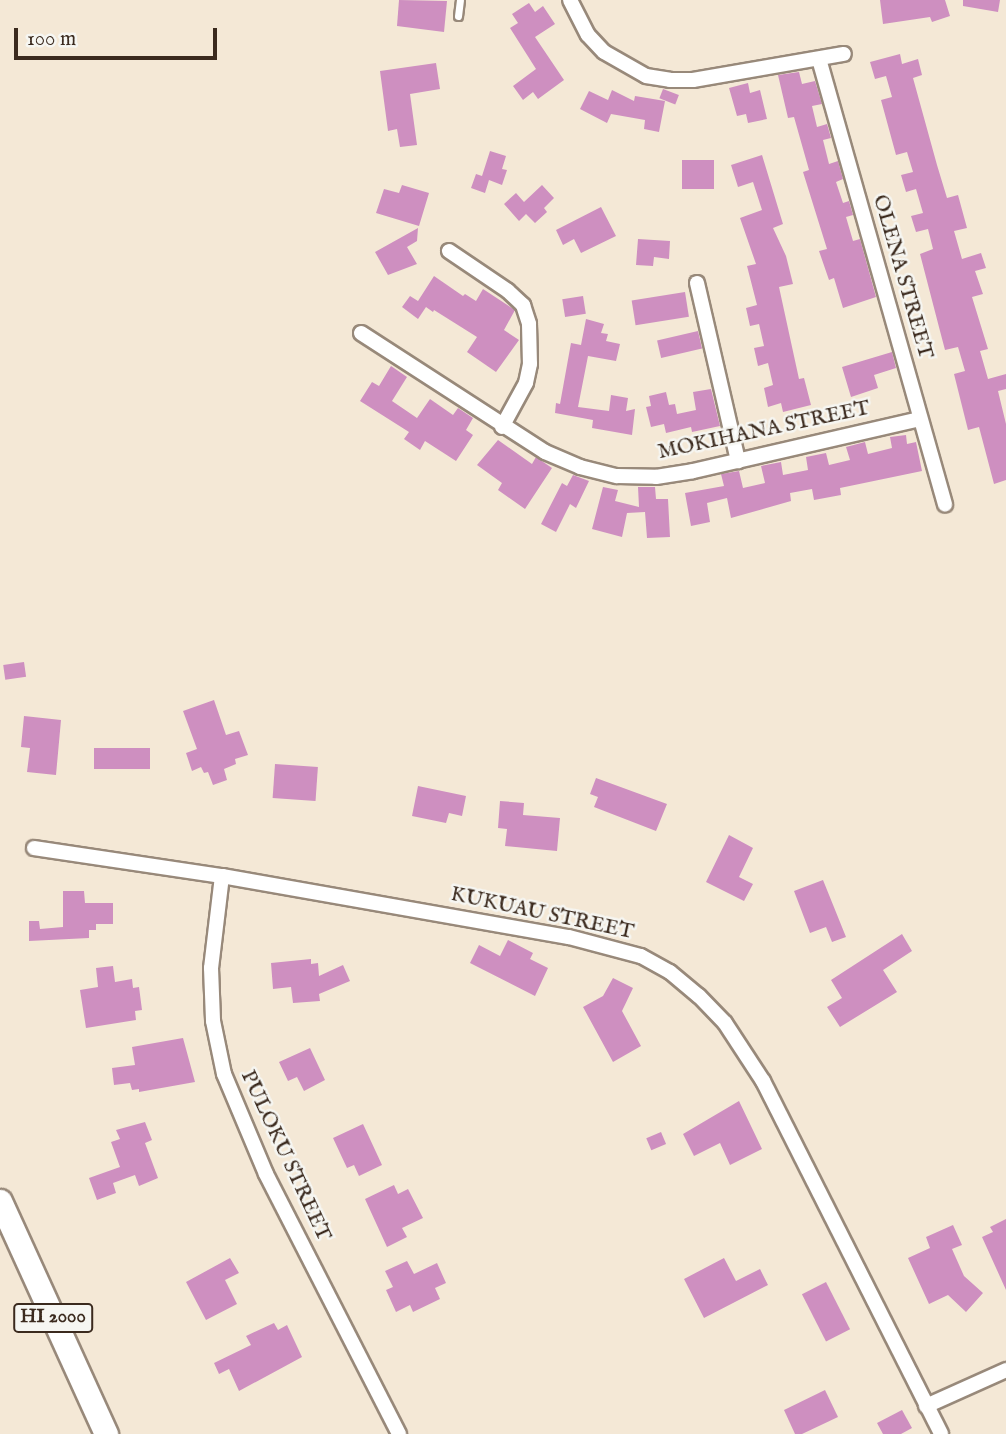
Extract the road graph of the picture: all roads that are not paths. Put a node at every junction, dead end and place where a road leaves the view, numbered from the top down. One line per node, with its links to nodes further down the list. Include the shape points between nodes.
1 (460, 0): 3 (lane)
2 (570, 0): 5 (street, via 588,35 604,52 646,75 694,80)
3 (458, 16)
4 (844, 54): 5 (street)
5 (819, 59): 9 (street, OLENA STREET)
6 (449, 251): 10 (street, via 508,291 526,314 530,355 526,383)
7 (697, 283): 11 (street)
8 (361, 333): 10 (street, MOKIHANA STREET)
9 (920, 419): 11 (street, MOKIHANA STREET); 12 (street, OLENA STREET)
10 (502, 427): 11 (street, MOKIHANA STREET, via 580,467 617,476 656,477)
11 (738, 461)
12 (945, 505)
13 (34, 848): 14 (street, KUKUAU STREET)
14 (222, 876): 17 (street, KUKUAU STREET, via 605,945 670,972 725,1023 763,1081); 19 (street, PULOKU STREET, via 211,968 213,1021 224,1074 266,1174)
15 (0, 1201): 18 (highway, HI 2000)
16 (1006, 1370): 17 (street)
17 (926, 1406): 20 (street, KUKUAU STREET)
18 (106, 1434)
19 (399, 1434)
20 (941, 1434)

